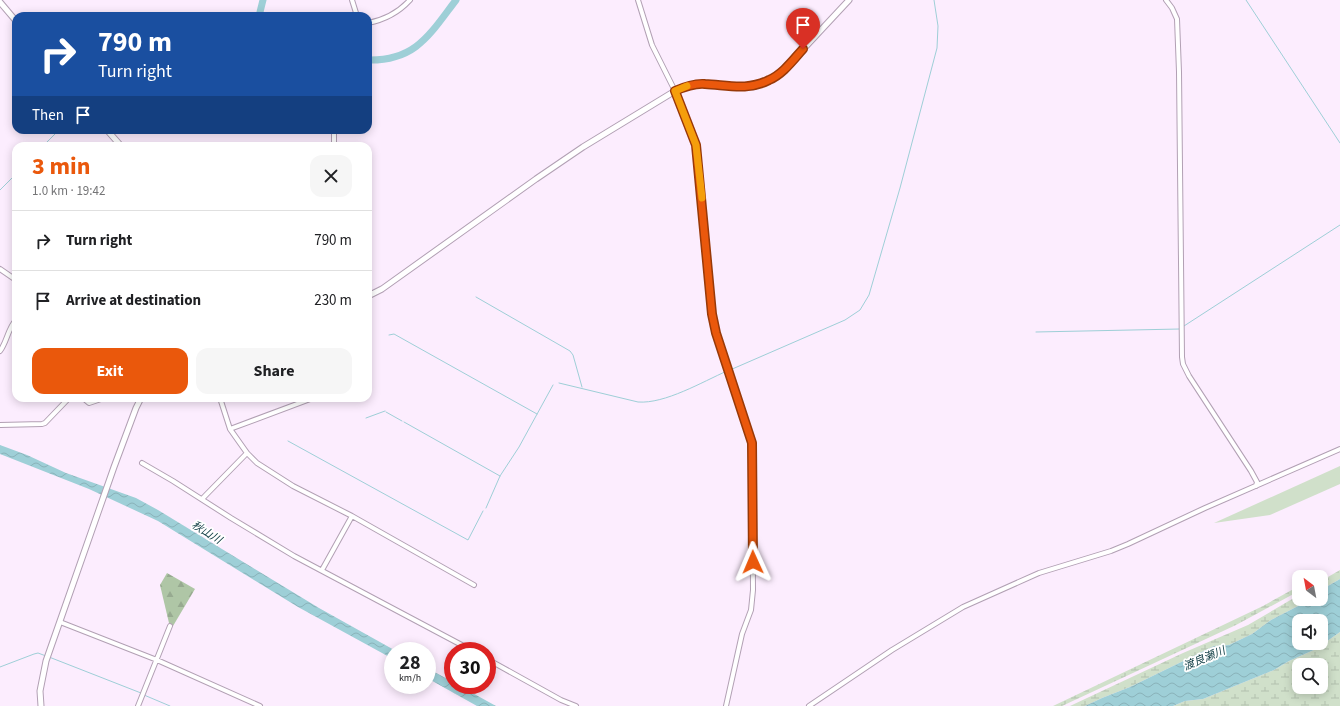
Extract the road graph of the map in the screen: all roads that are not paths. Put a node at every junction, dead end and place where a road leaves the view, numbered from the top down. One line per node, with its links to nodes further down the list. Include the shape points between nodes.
1 (352, 0): 7 (street)
2 (410, 0): 9 (street, via 398,11)
3 (638, 0): 10 (street, via 652,45)
4 (849, 0): 10 (street, via 794,59 770,80 753,87 704,84 689,85)
5 (1166, 0): 27 (street, via 1176,15 1178,25 1183,364 1252,471)
6 (0, 2): 8 (street)
7 (356, 12)
8 (12, 16)
9 (372, 22)
10 (675, 91): 15 (street, via 583,147); 41 (street, via 696,145 716,333 752,443 753,590 751,610 742,634)
11 (110, 134): 12 (street)
12 (118, 142)
13 (0, 269): 14 (street)
14 (12, 278)
15 (372, 294)
16 (12, 326): 17 (street)
17 (0, 351)
18 (65, 402): 22 (street, via 46,423)
19 (139, 402): 32 (street)
20 (221, 402): 23 (street)
21 (303, 402): 23 (street)
22 (0, 425)
23 (230, 429): 25 (street)
24 (1340, 450): 27 (street)
25 (247, 453): 28 (street); 29 (street, via 257,463 293,486)
26 (142, 463): 28 (street)
27 (1256, 486): 42 (street, via 1128,544 1039,573 964,607 892,650)
28 (202, 499): 30 (street, via 294,556)
29 (352, 516): 30 (street); 31 (street)
30 (322, 570): 34 (street)
31 (474, 584)
32 (60, 622): 35 (street); 37 (street, via 41,681)
33 (170, 626): 35 (street)
34 (456, 642)
35 (157, 660): 38 (street); 39 (street)
36 (496, 664): 40 (street)
37 (41, 706)
38 (138, 706)
39 (260, 706)
40 (576, 706)
41 (726, 706)
42 (809, 706)

